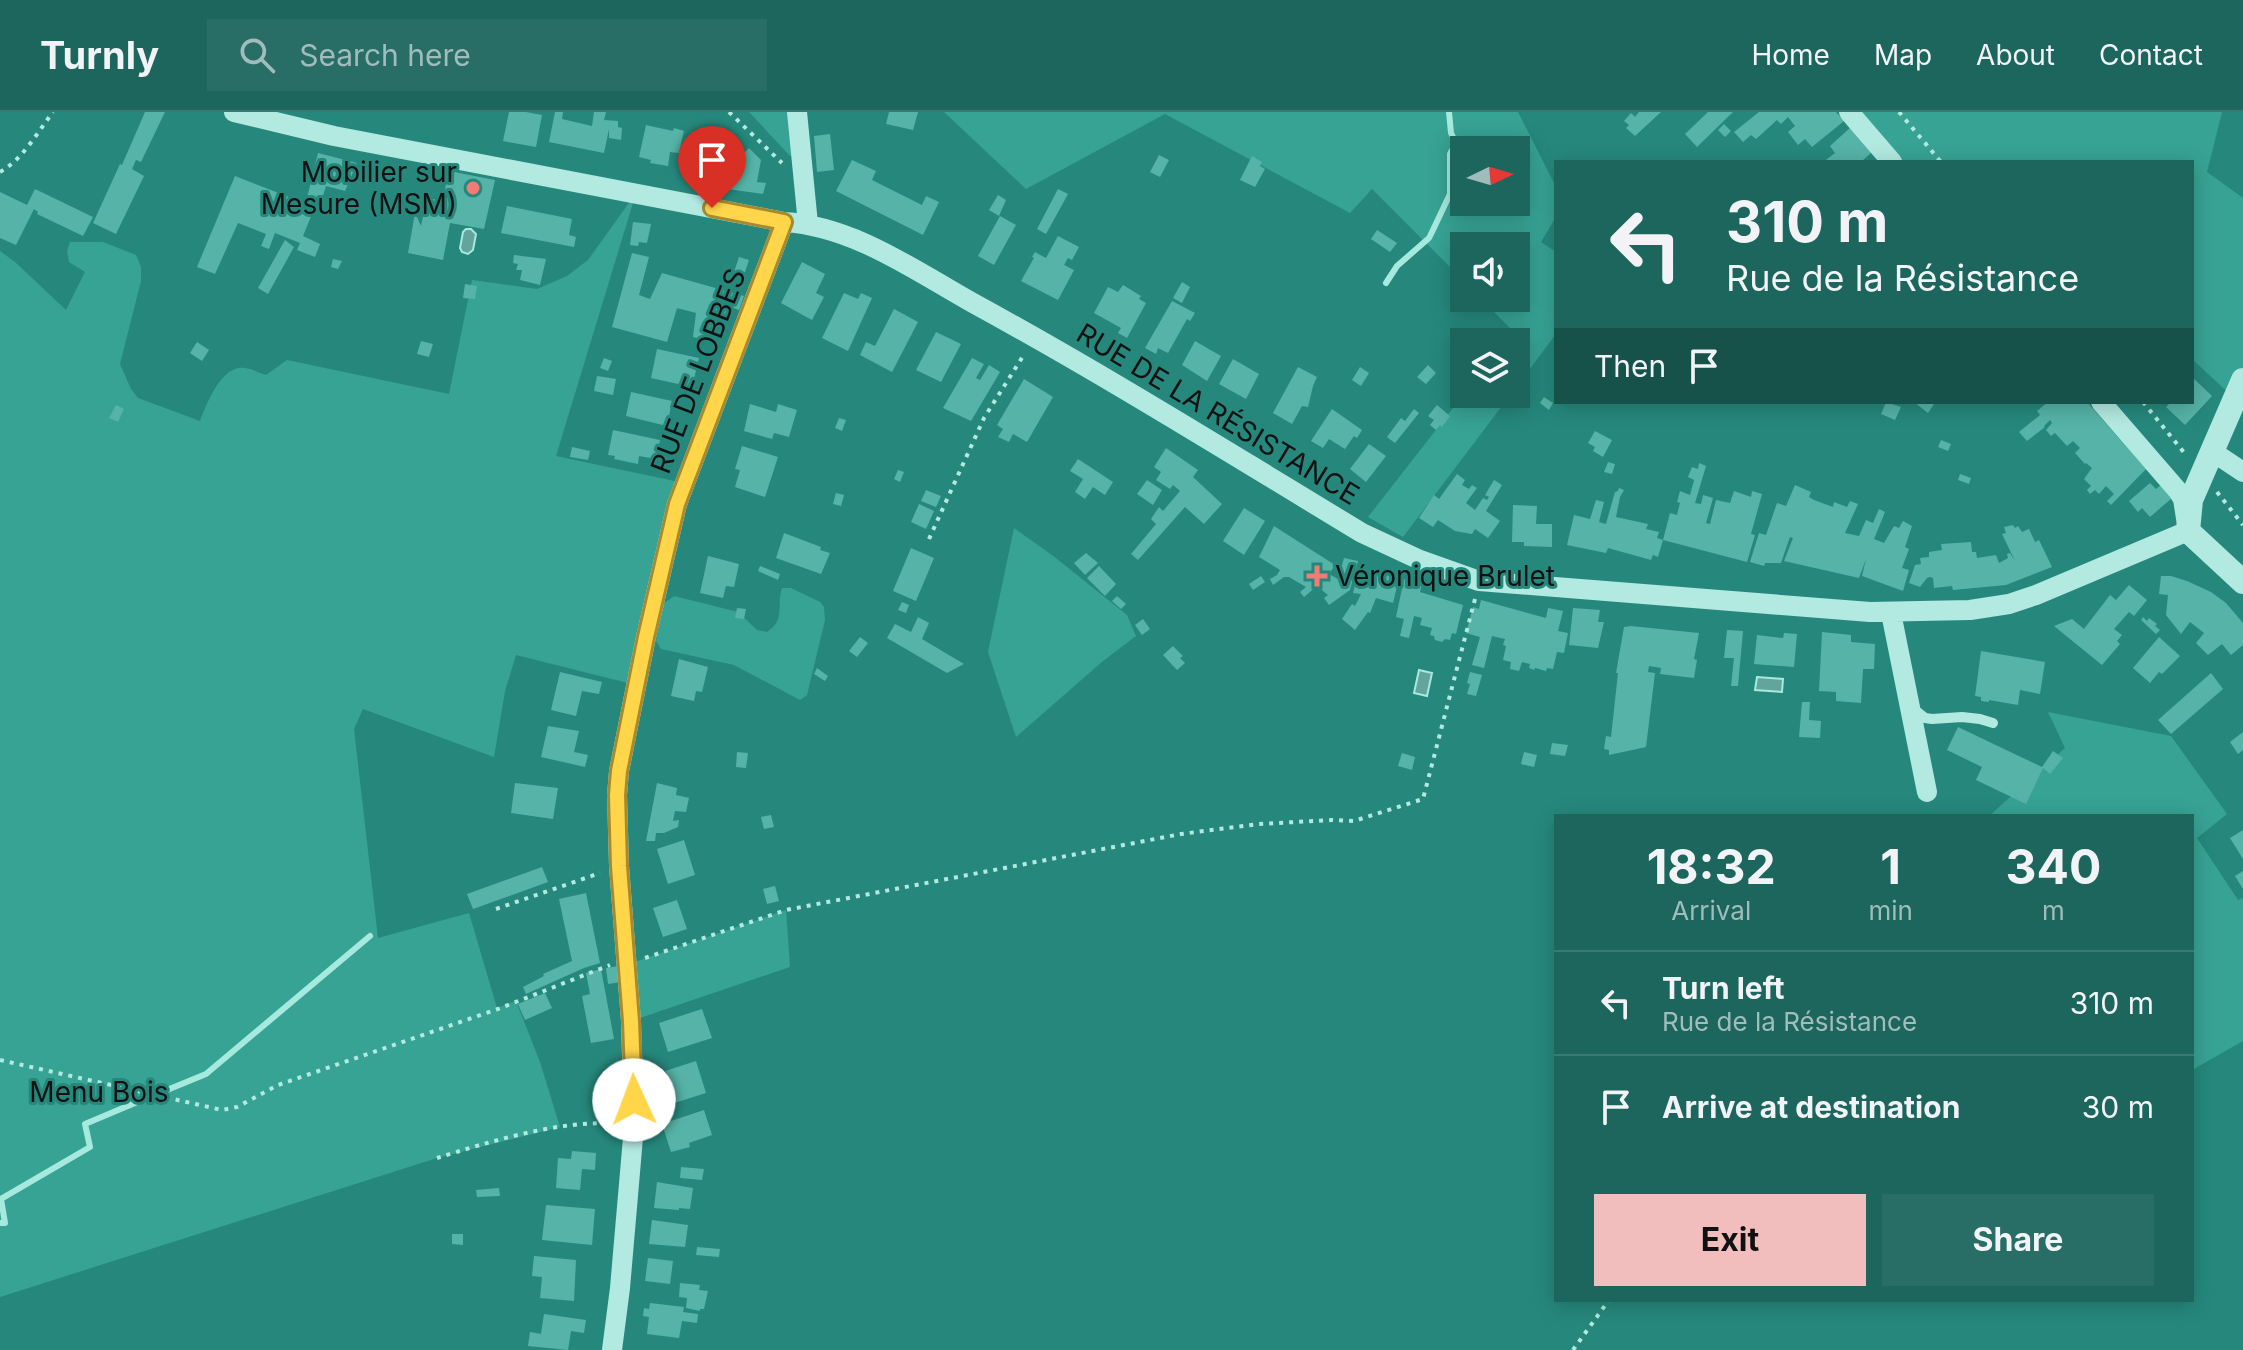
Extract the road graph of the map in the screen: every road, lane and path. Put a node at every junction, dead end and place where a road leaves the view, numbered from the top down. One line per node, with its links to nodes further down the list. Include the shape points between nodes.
1 (53, 112): 9 (path, via 22,154)
2 (234, 112): 11 (street, RUE DE LA RÉSISTANCE)
3 (729, 112): 10 (path)
4 (797, 112): 10 (street)
5 (1849, 112): 7 (street)
6 (1899, 112): 8 (path)
7 (1890, 160)
8 (1939, 160)
9 (0, 172)
10 (804, 183): 12 (street)
11 (784, 222): 12 (street, RUE DE LA RÉSISTANCE); 29 (street, RUE DE LOBBES, via 677,504 619,771)
12 (808, 224): 13 (street, RUE DE LA RÉSISTANCE, via 878,250)
13 (1035, 337): 22 (path, via 989,407); 23 (street, RUE DE LA RÉSISTANCE, via 1362,533)
14 (2243, 380): 17 (street)
15 (2103, 404): 21 (street, via 2178,491)
16 (2145, 404): 19 (path)
17 (2213, 452): 18 (street); 19 (street)
18 (2243, 472)
19 (2203, 475): 20 (path); 21 (street, via 2191,500)
20 (2243, 525)
21 (2188, 531): 24 (street); 25 (street, RUE DE LA RÉSISTANCE, via 2009,604)
22 (929, 539)
23 (1479, 581): 25 (street, RUE DE LA RÉSISTANCE); 31 (path, via 1423,799 1354,821 1259,824 1181,834 786,910)
24 (2243, 582)
25 (1891, 613): 26 (street)
26 (1910, 706): 27 (lane, via 1925,718); 28 (street)
27 (1993, 723)
28 (1927, 792)
29 (619, 866): 30 (path); 31 (street, RUE DE LOBBES)
30 (496, 909)
31 (626, 965): 32 (path, via 611,964 222,1110); 33 (street, RUE DE LOBBES)
32 (0, 1060)
33 (634, 1126): 34 (path, via 572,1125); 36 (street, RUE DE LOBBES)
34 (437, 1158)
35 (1608, 1302): 37 (path)
36 (612, 1350)
37 (1573, 1350)

